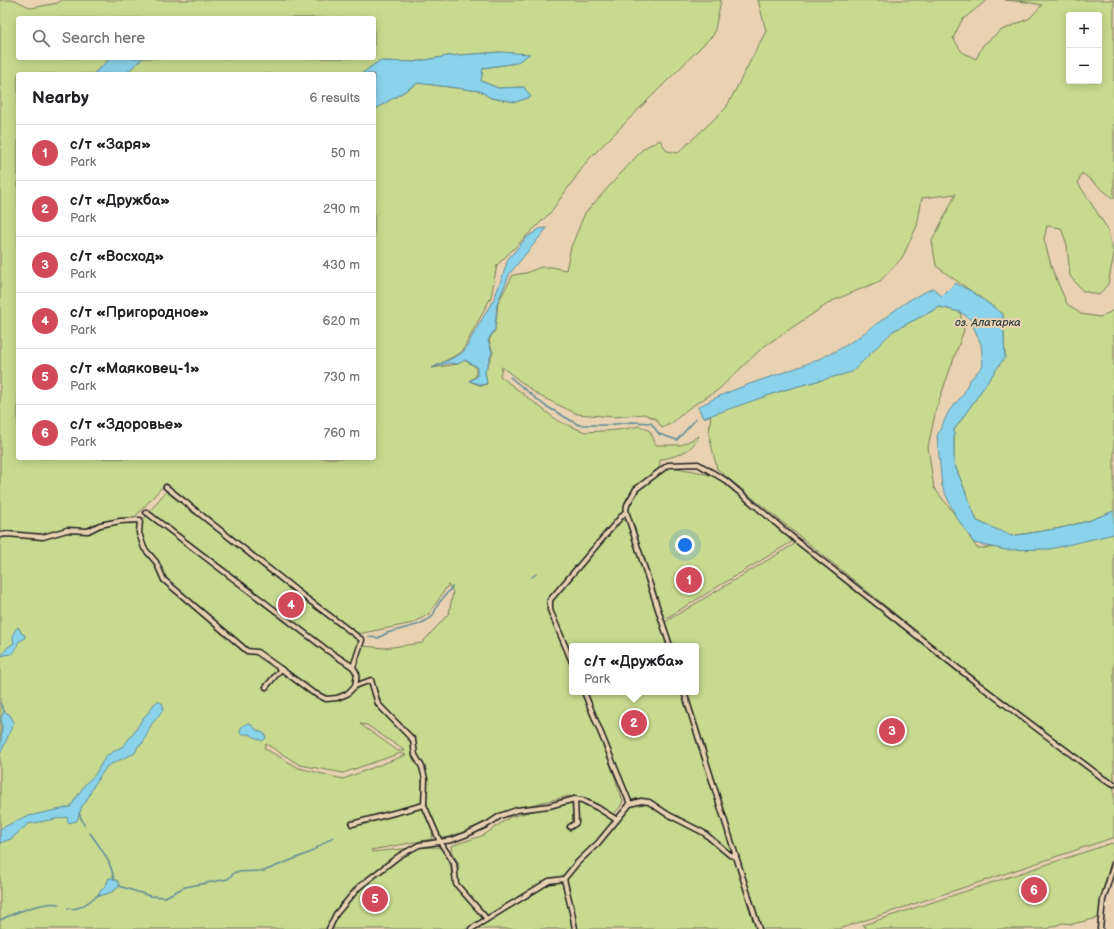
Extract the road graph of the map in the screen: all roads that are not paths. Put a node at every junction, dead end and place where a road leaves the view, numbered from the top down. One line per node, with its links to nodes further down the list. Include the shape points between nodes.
1 (166, 488): 7 (street, via 362,640)
2 (626, 511): 5 (street); 6 (street, via 550,600 550,610); 13 (street, via 626,505 636,490 668,465 698,464 725,480 797,541 978,684)
3 (146, 512): 7 (street)
4 (0, 536): 8 (street, via 7,534 43,537 68,530 88,531 100,525 140,520 139,533 144,548 156,562 164,580 247,651 257,652)
5 (669, 643)
6 (569, 655)
7 (353, 667): 10 (street, via 357,674)
8 (281, 669): 9 (street); 10 (street, via 326,699 347,694)
9 (266, 686)
10 (355, 686): 16 (street, via 371,680 378,704 413,740 415,755 422,766)
11 (585, 695): 15 (street)
12 (685, 695): 21 (street)
13 (1114, 784)
14 (575, 799): 17 (street, via 598,808); 19 (street, via 576,823); 20 (street, via 516,810 465,835)
15 (630, 804): 17 (street); 21 (street, via 649,802 704,833)
16 (424, 805): 18 (street); 20 (street)
17 (617, 820): 23 (street)
18 (352, 824)
19 (570, 827)
20 (440, 842): 24 (street, via 454,863 456,884); 25 (street, via 419,845 398,856 359,888 336,914)
21 (736, 857): 28 (street)
22 (1114, 864): 29 (street, via 1103,900)
23 (564, 879): 24 (street, via 549,881); 27 (street)
24 (487, 919): 26 (street)
25 (329, 929)
26 (471, 929)
27 (575, 929)
28 (759, 929)
29 (1100, 929)

